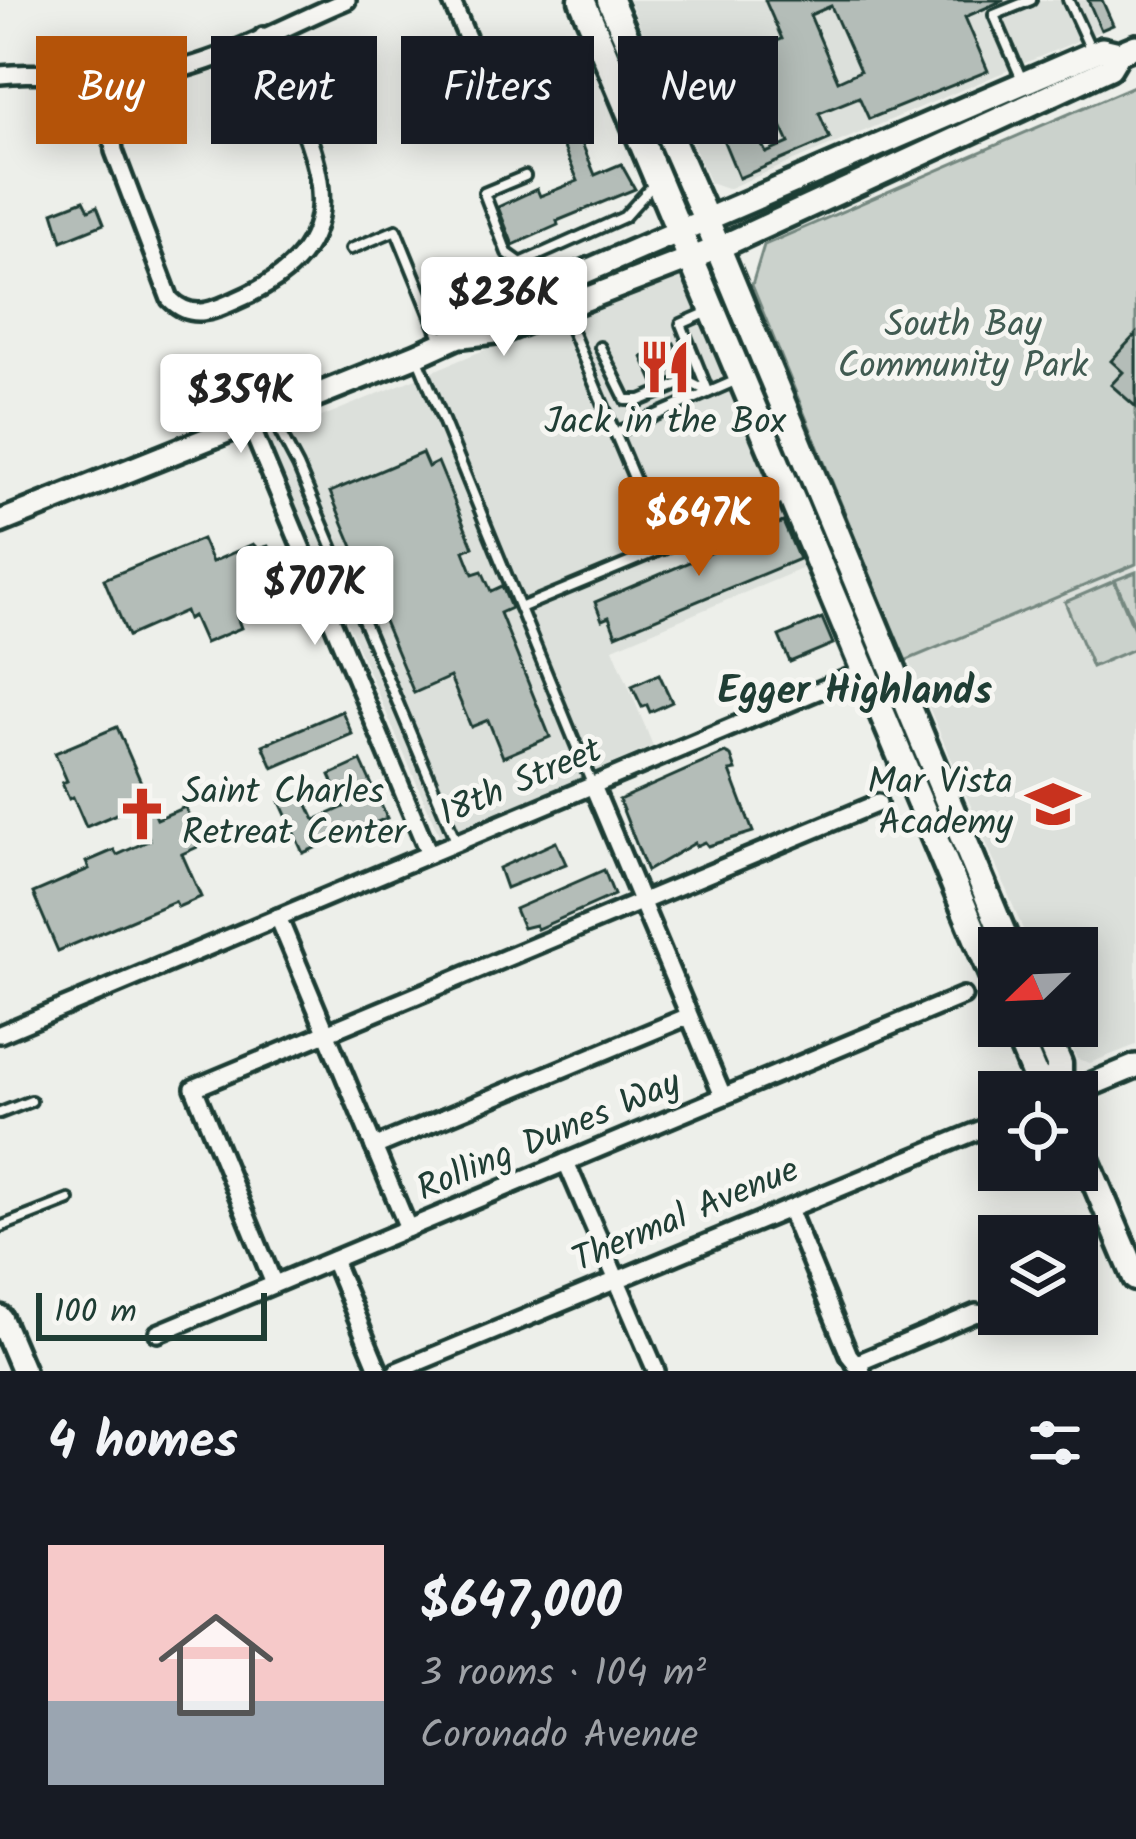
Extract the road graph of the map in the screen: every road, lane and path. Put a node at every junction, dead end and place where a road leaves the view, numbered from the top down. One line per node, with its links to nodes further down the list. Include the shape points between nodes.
1 (347, 0): 7 (street)
2 (451, 0): 8 (street)
3 (582, 0): 17 (main road)
4 (610, 0): 18 (main road)
5 (1031, 0): 13 (lane, via 994,15)
6 (1068, 0): 10 (lane)
7 (263, 36)
8 (466, 36)
9 (1128, 50): 10 (main road); 20 (main road, via 1110,68)
10 (1092, 54): 13 (main road)
11 (36, 74): 12 (street)
12 (0, 75)
13 (1023, 83): 18 (main road)
14 (113, 144): 15 (street, via 170,298 207,313 280,278 300,258 318,221 321,189)
15 (310, 144)
16 (525, 176): 23 (lane, via 484,193 507,253)
17 (658, 179): 19 (main road); 23 (lane, via 624,217)
18 (705, 217): 19 (main road); 20 (main road)
19 (679, 229): 22 (main road); 24 (main road)
20 (718, 248): 22 (main road); 38 (main road)
21 (351, 249): 27 (lane, via 396,230)
22 (691, 259): 25 (main road); 26 (main road)
23 (521, 262): 24 (lane)
24 (533, 294): 27 (main road)
25 (563, 310): 27 (main road); 33 (lane)
26 (713, 310): 30 (main road); 31 (lane, via 681,324)
27 (451, 340): 29 (main road)
28 (601, 347): 31 (lane, via 626,400 687,381)
29 (417, 355): 32 (main road); 37 (lane)
30 (742, 379): 31 (lane); 34 (main road)
31 (709, 392): 33 (lane)
32 (260, 417): 35 (main road); 41 (lane, via 298,466); 42 (street)
33 (615, 433): 36 (lane)
34 (792, 495): 36 (lane); 38 (main road)
35 (0, 522)
36 (664, 549): 37 (lane)
37 (520, 608): 39 (lane)
38 (876, 667): 39 (street, 18th Street); 45 (main road); 46 (main road)
39 (592, 786): 41 (street, 18th Street); 43 (street)
40 (878, 803): 43 (street)
41 (457, 842): 42 (street, 18th Street)
42 (429, 854): 44 (street, 18th Street)
43 (641, 902): 48 (street); 49 (street)
44 (278, 917): 49 (street); 50 (street, 18th Street)
45 (999, 927)
46 (978, 936)
47 (962, 996): 53 (street, Rolling Dunes Way)
48 (689, 1016): 53 (street); 57 (street)
49 (326, 1033): 57 (street); 67 (street, via 194,1088)
50 (0, 1034)
51 (1136, 1066): 52 (main road)
52 (1098, 1082)
53 (723, 1096): 58 (street, Rolling Dunes Way)
54 (31, 1101): 55 (lane)
55 (0, 1114)
56 (978, 1130): 61 (street, Thermal Avenue)
57 (374, 1147): 63 (street)
58 (566, 1162): 63 (street, Rolling Dunes Way); 66 (street)
59 (1098, 1186): 65 (main road)
60 (69, 1200): 62 (lane)
61 (789, 1209): 66 (street, Thermal Avenue); 71 (street)
62 (0, 1227)
63 (408, 1228): 64 (street, Rolling Dunes Way)
64 (333, 1260): 67 (street, Rolling Dunes Way); 73 (street)
65 (1134, 1267)
66 (617, 1280): 74 (street, Thermal Avenue); 75 (street)
67 (274, 1285): 70 (street, Rolling Dunes Way)
68 (978, 1313): 71 (street)
69 (0, 1318): 72 (main road)
70 (158, 1333)
71 (859, 1368)
72 (23, 1371)
73 (379, 1371)
74 (398, 1371)
75 (656, 1371)

